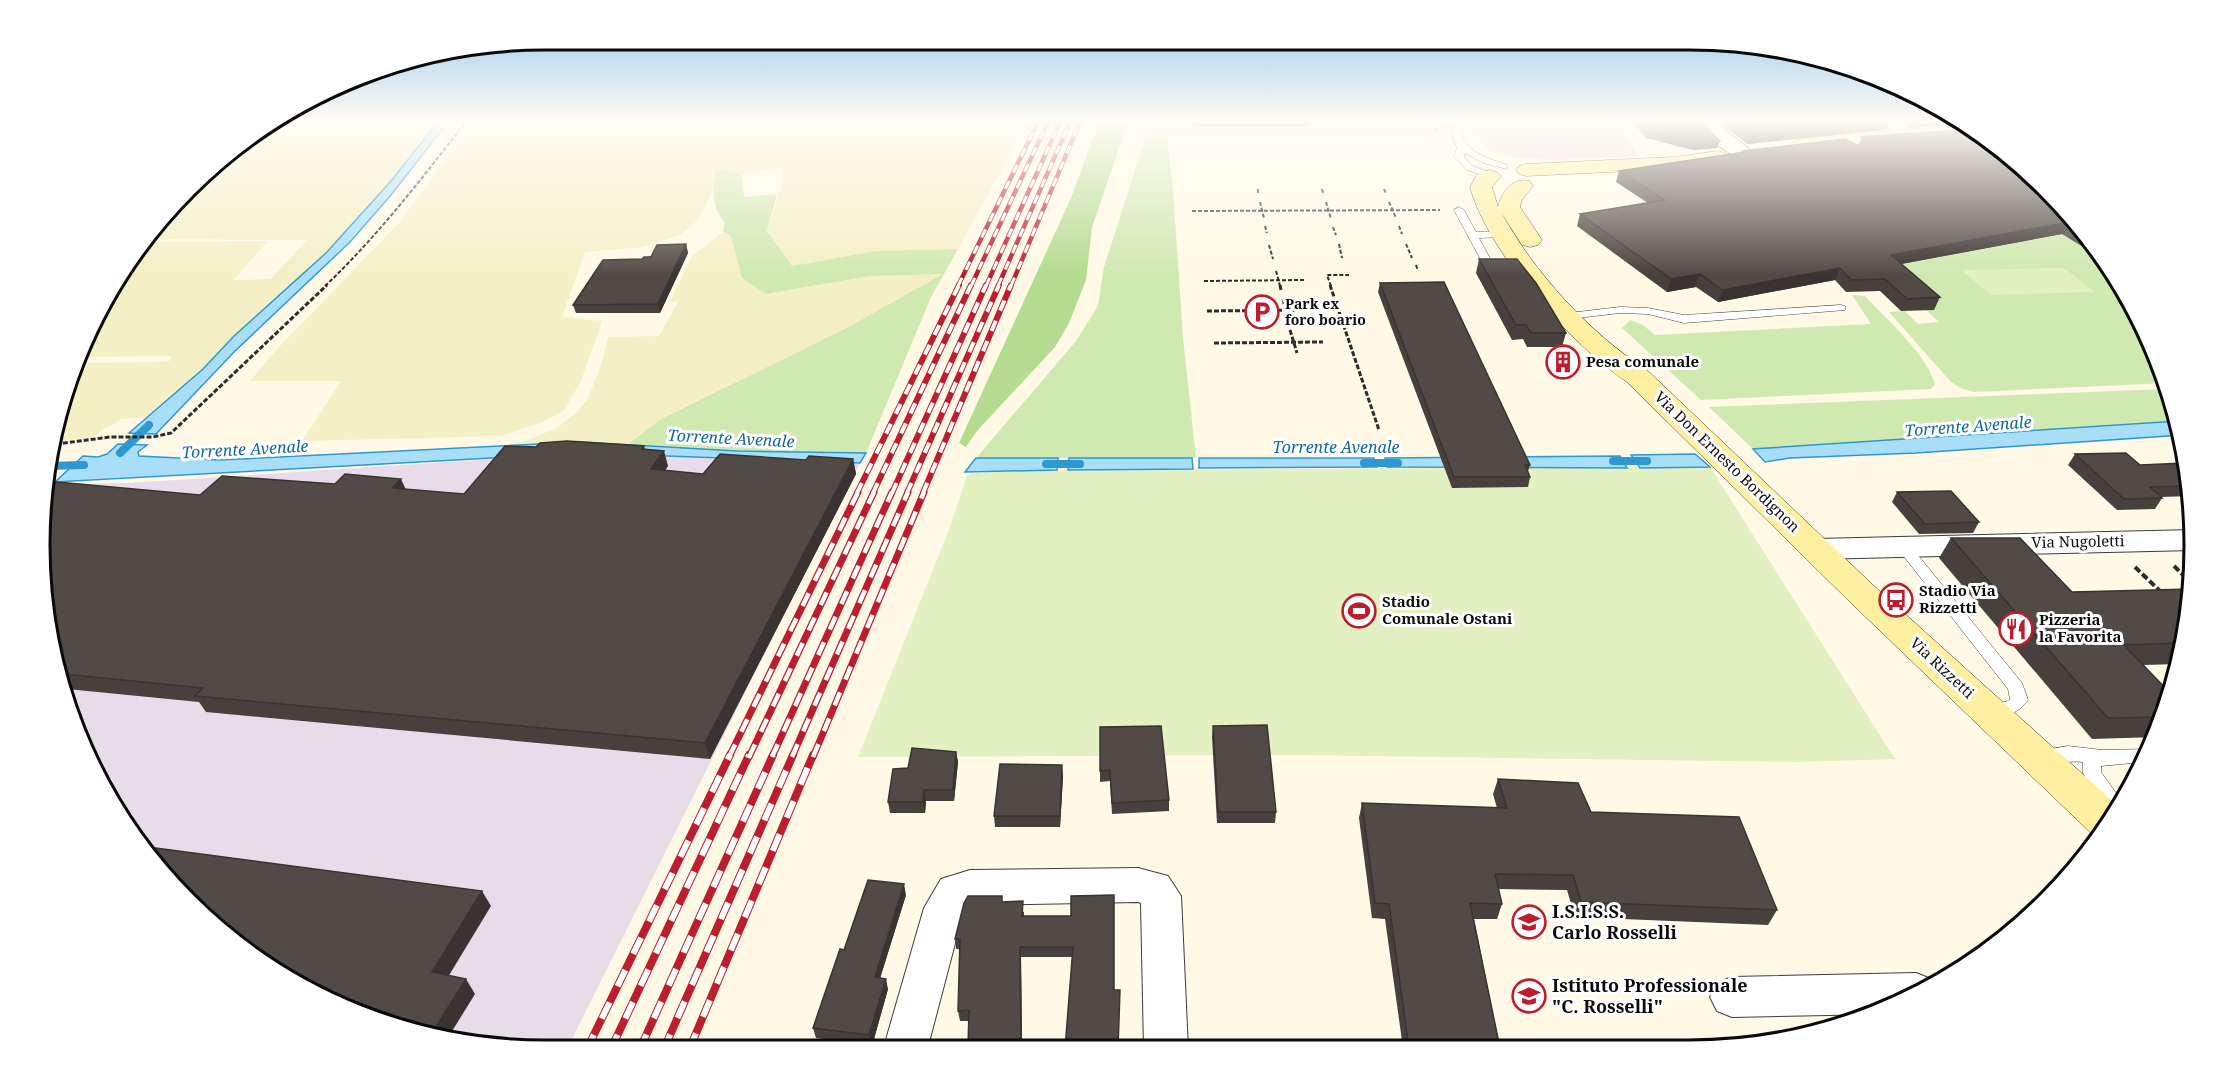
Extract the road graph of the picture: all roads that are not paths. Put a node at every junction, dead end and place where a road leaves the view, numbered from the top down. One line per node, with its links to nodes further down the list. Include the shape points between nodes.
1 (1493, 173): 7 (street, via 1482,183 1482,195)
2 (1495, 173): 4 (street, via 1501,183)
3 (1629, 173): 4 (street)
4 (1522, 185): 7 (street, via 1501,206 1512,231); 8 (street, via 1510,211)
5 (1458, 210): 6 (lane)
6 (1472, 234): 7 (lane); 9 (lane)
7 (1504, 234): 8 (street, via 1516,237 1527,250); 11 (street, via 1535,278)
8 (1542, 256): 11 (street)
9 (1487, 262)
10 (1841, 308): 11 (lane, via 1684,319 1648,311)
11 (1578, 315): 14 (street, Via Don Ernesto Bordignon, via 1616,346 1637,376)
12 (2184, 540): 13 (street, Via Nugoletti)
13 (1903, 546): 14 (street, Via Nugoletti); 15 (lane, via 2016,687 2019,700 2014,706)
14 (1817, 549): 15 (street, Via Rizzetti)
15 (1989, 713): 17 (street, Via Rizzetti)
16 (2137, 755): 18 (lane)
17 (2037, 757): 18 (lane, via 2068,753); 20 (street, Via Rizzetti)
18 (2102, 757): 19 (lane, via 2092,762 2092,773)
19 (2112, 802)
20 (2102, 818)
21 (1899, 993): 22 (street)
22 (1732, 997)
23 (907, 1040): 24 (street, via 944,908 955,891 970,887 1130,885 1154,888 1161,896)
24 (1166, 1040)

